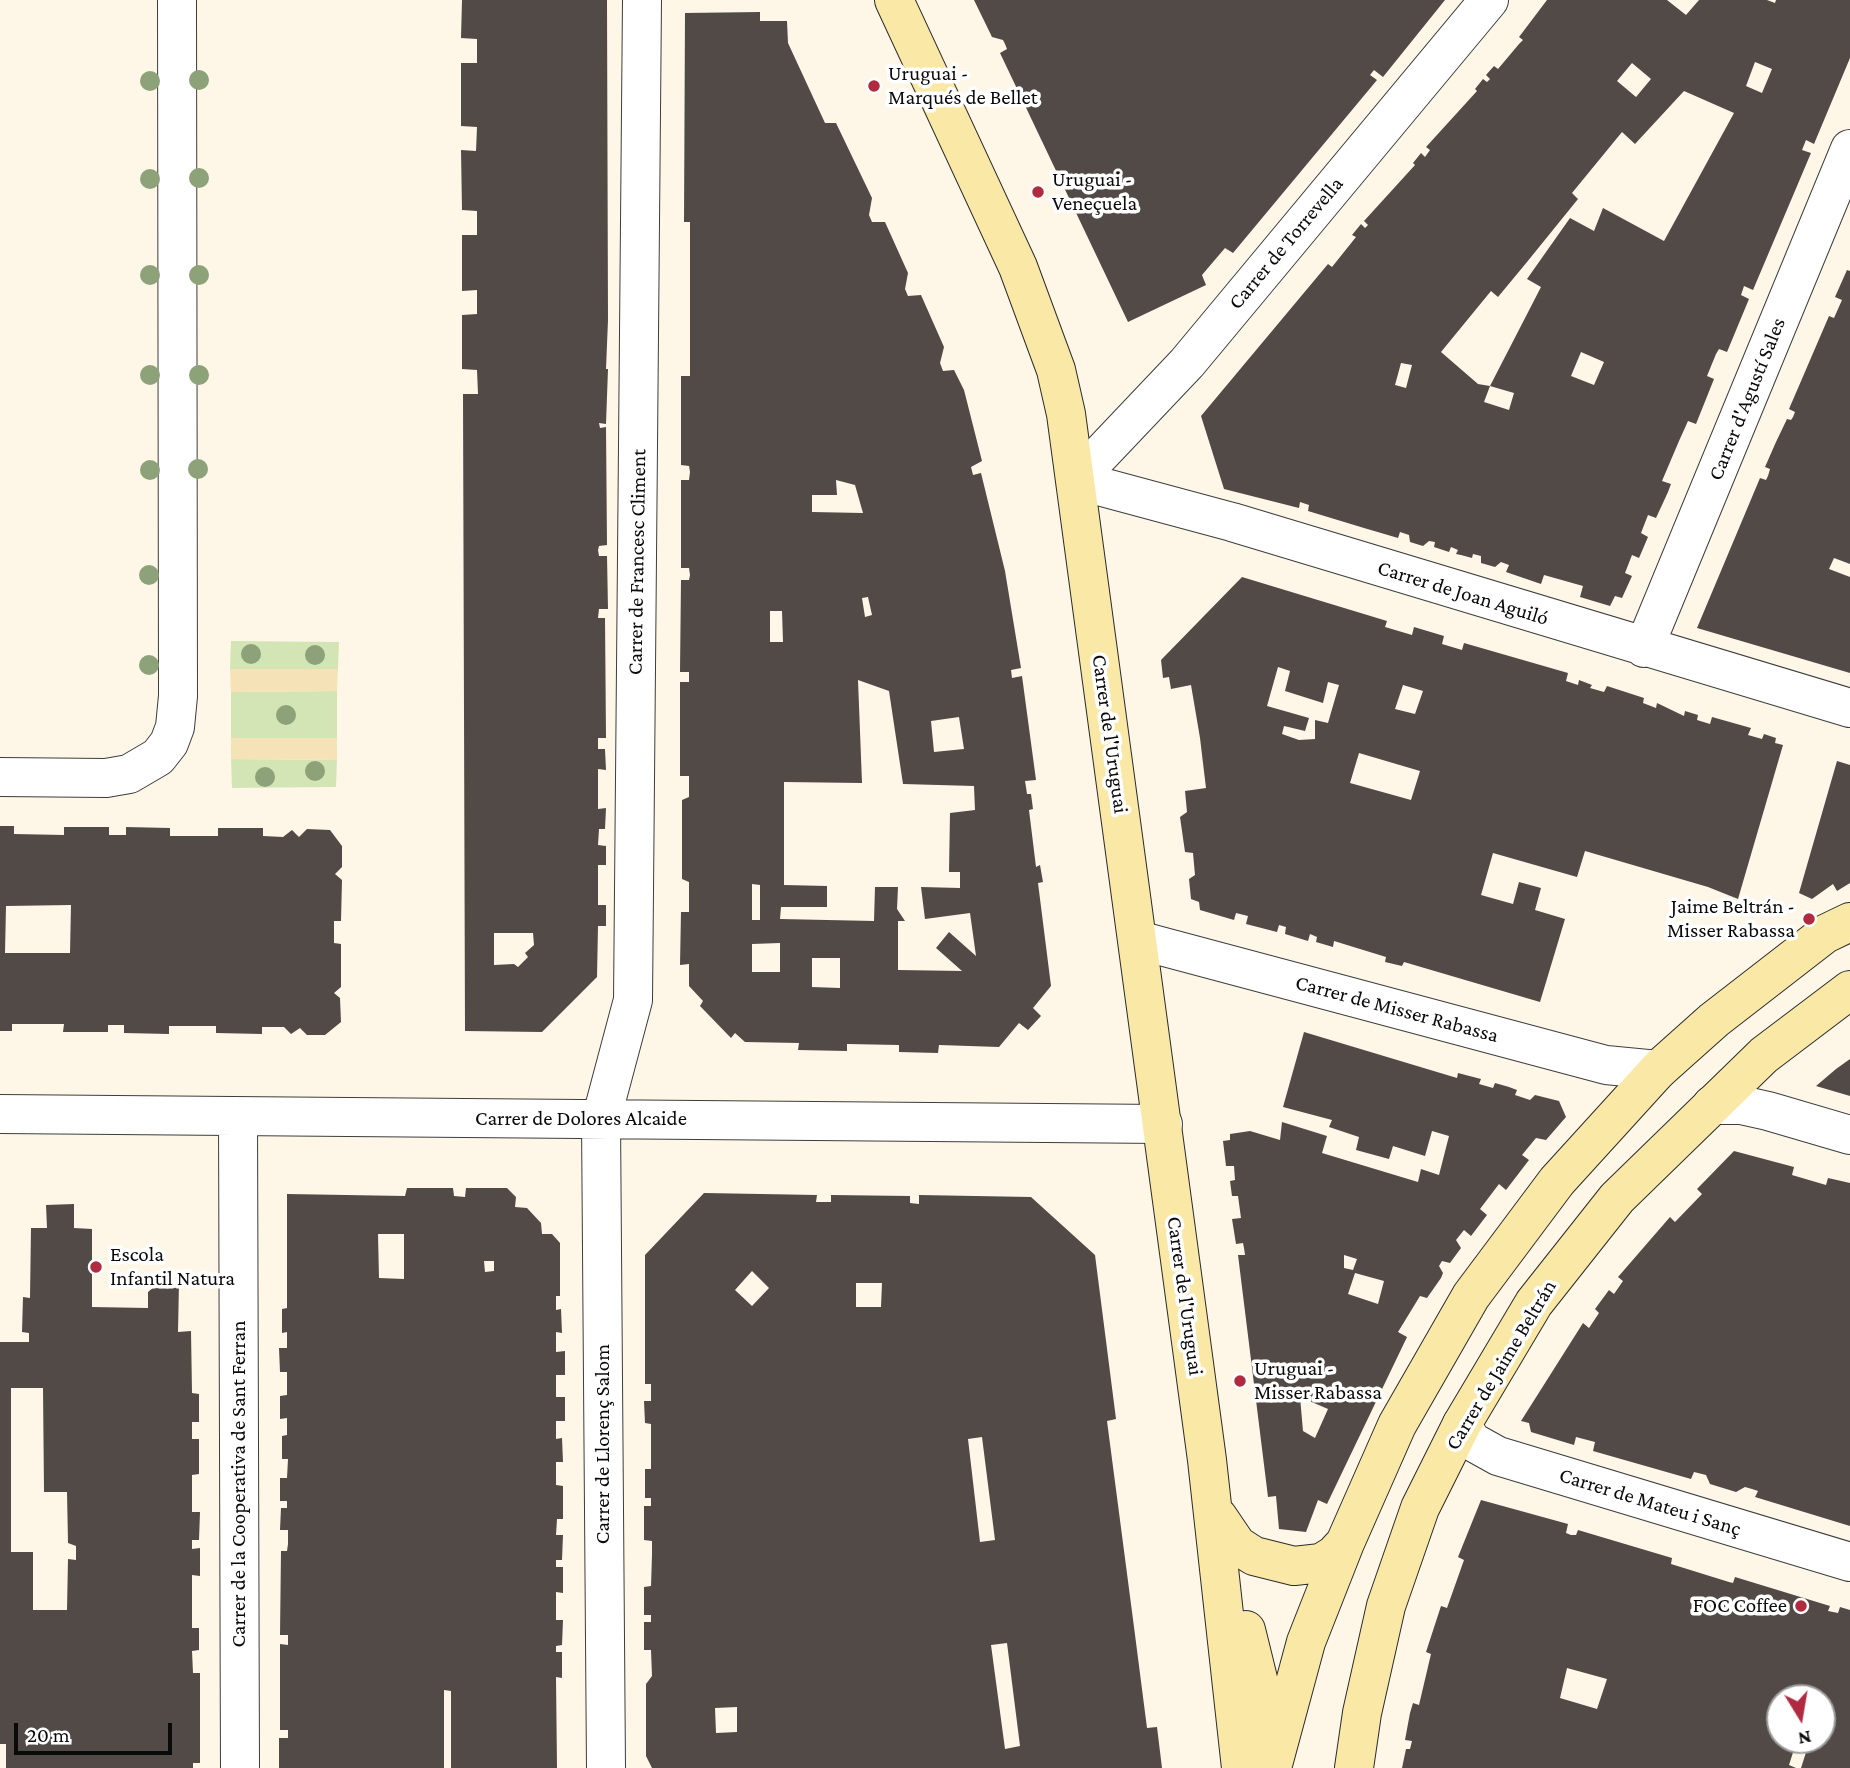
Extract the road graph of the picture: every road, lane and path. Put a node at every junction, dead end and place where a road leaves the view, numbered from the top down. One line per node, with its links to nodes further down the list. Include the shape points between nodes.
1 (177, 0): 9 (street, via 175,727 158,757 129,774)
2 (642, 0): 17 (street, Carrer de Francesc Climent, via 633,1000)
3 (894, 0): 6 (street, Carrer de l'Uruguai, via 1043,330 1056,370)
4 (1489, 0): 6 (street, Carrer de Torrevella, via 1187,363)
5 (1850, 149): 7 (street, Carrer d'Agustí Sales)
6 (1076, 480): 7 (street, Carrer de Joan Aguiló, via 1231,522); 11 (street, Carrer de l'Uruguai)
7 (1643, 648): 8 (street, Carrer de Joan Aguiló)
8 (1850, 708)
9 (0, 777)
10 (1850, 922): 13 (street, via 1825,934)
11 (1138, 940): 13 (street, Carrer de Misser Rabassa, via 1606,1065); 18 (street, Carrer de l'Uruguai)
12 (1850, 990): 14 (street, Carrer de Jaime Beltrán, via 1764,1055)
13 (1658, 1070): 22 (street, via 1557,1181 1471,1296 1397,1425)
14 (1712, 1105): 19 (street, via 1741,1105); 20 (street, Carrer de Jaime Beltrán, via 1617,1198 1559,1271 1534,1303)
15 (0, 1114): 16 (street, Carrer de Dolores Alcaide)
16 (238, 1117): 17 (street, Carrer de Dolores Alcaide); 25 (street, Carrer de la Cooperativa de Sant Ferran)
17 (601, 1119): 18 (street, Carrer de Dolores Alcaide); 26 (street, Carrer de Llorenç Salom)
18 (1163, 1124): 21 (street, Carrer de l'Uruguai)
19 (1850, 1135)
20 (1462, 1424): 23 (street, Carrer de Mateu i Sanç, via 1471,1441 1498,1456); 28 (street, Carrer de Jaime Beltrán, via 1420,1508 1386,1606)
21 (1215, 1508): 22 (street, via 1237,1545 1254,1556 1294,1566 1321,1563); 24 (street, Carrer de l'Uruguai); 27 (street, Carrer de l'Uruguai)
22 (1345, 1543): 24 (street, via 1306,1642)
23 (1850, 1562)
24 (1276, 1762)
25 (240, 1768)
26 (606, 1768)
27 (1241, 1768)
28 (1354, 1768)

